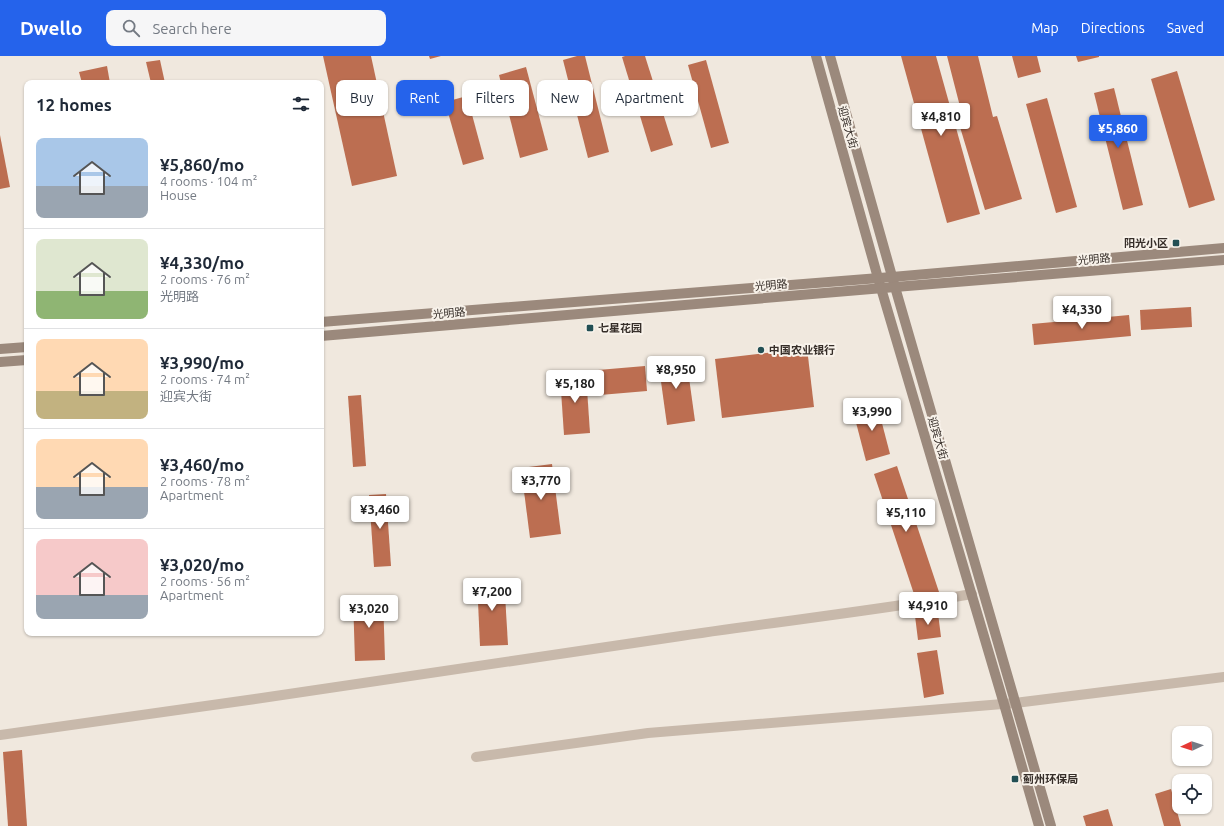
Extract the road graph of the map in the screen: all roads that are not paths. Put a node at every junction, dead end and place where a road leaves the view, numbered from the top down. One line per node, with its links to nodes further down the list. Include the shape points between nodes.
1 (816, 56): 5 (street, 迎宾大街)
2 (830, 56): 6 (street, 迎宾大街)
3 (1224, 248): 6 (street, 光明路)
4 (1224, 260): 6 (street, 光明路)
5 (878, 278): 6 (street, 光明路); 7 (street, 迎宾大街); 8 (street, 光明路)
6 (893, 282): 7 (street, 光明路); 16 (street, 迎宾大街)
7 (881, 288): 9 (street, 光明路); 14 (street, 迎宾大街)
8 (324, 322)
9 (324, 336)
10 (24, 347): 11 (street)
11 (0, 349)
12 (24, 360): 13 (street)
13 (0, 362)
14 (972, 594): 17 (street, 迎宾大街); 18 (street)
15 (1224, 677): 16 (street)
16 (1015, 703): 17 (street); 21 (street, 迎宾大街)
17 (1004, 704): 19 (street, via 648,733); 20 (street, 迎宾大街)
18 (0, 735)
19 (476, 757)
20 (1039, 826)
21 (1051, 826)

